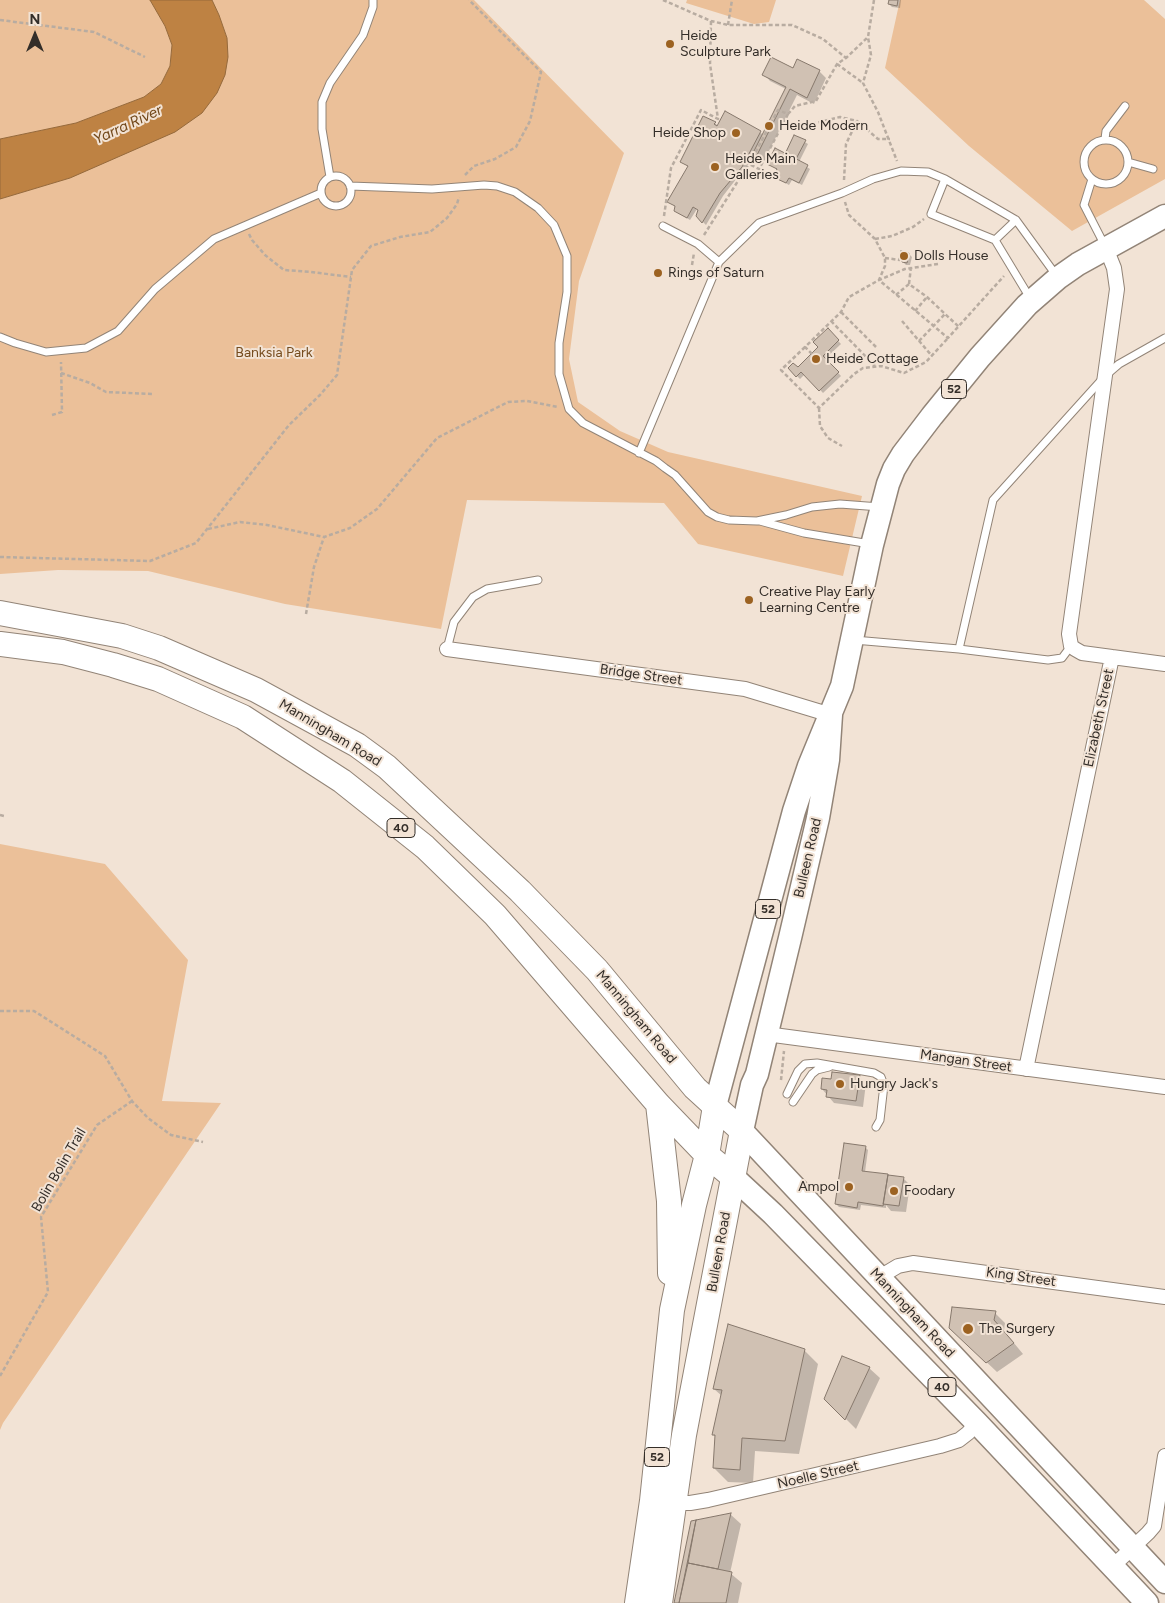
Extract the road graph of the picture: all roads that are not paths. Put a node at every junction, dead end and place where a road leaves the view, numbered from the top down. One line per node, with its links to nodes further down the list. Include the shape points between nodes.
1 (373, 0): 6 (lane, via 363,35 330,82 322,102 322,129)
2 (1125, 106): 3 (lane, via 1106,131)
3 (1105, 139): 4 (lane, via 1124,148); 8 (lane, via 1092,144 1085,155 1085,168)
4 (1128, 162): 5 (lane); 8 (lane, via 1124,175 1112,183 1098,183)
5 (1152, 169)
6 (330, 177): 9 (lane, via 340,176); 10 (lane, via 323,183)
7 (945, 179): 12 (lane); 14 (lane, via 931,214); 16 (lane, via 928,172 901,172 873,179 759,223)
8 (1092, 179): 15 (lane, via 1084,205)
9 (350, 186): 10 (lane, via 350,196 339,206 329,205); 22 (lane, via 432,189 497,186 515,192 538,208 554,225 567,256 559,374 569,409 583,423)
10 (321, 193): 19 (lane, via 214,239 155,289 118,332 86,348 46,352)
11 (1165, 216): 15 (main road, 52)
12 (1016, 220): 14 (lane); 17 (lane)
13 (663, 226): 16 (lane, via 698,244)
14 (995, 240): 18 (lane)
15 (1106, 248): 17 (main road, 52); 21 (street, via 1114,268 1117,289)
16 (719, 262): 22 (lane)
17 (1058, 278): 18 (main road, 52)
18 (1032, 301): 23 (main road, 52, via 980,356 916,436 894,469)
19 (0, 337)
20 (1165, 338): 21 (lane, via 1119,364)
21 (1105, 376): 30 (street, via 1069,634); 32 (lane, via 992,500)
22 (639, 452): 24 (lane, via 675,475 708,512 729,520)
23 (882, 507): 24 (lane, via 812,507); 25 (main road, 52)
24 (757, 521): 25 (lane)
25 (872, 545): 28 (main road, 52)
26 (538, 580): 31 (lane, via 487,589 472,597 454,622)
27 (0, 613): 36 (highway, Manningham Road / 40, via 122,636 159,648 256,690)
28 (852, 640): 32 (lane); 35 (main road, 52, via 842,686)
29 (0, 644): 37 (highway, 40, via 63,652 158,679 243,717)
30 (1071, 646): 32 (lane, via 1062,658 1048,660); 33 (street, Elizabeth Street, via 1082,653)
31 (447, 649): 35 (street, Bridge Street, via 745,689)
32 (958, 650)
33 (1112, 657): 34 (street); 40 (street, Elizabeth Street)
34 (1165, 664)
35 (831, 715): 38 (main road, Bulleen Road / 52, via 828,760); 45 (main road, Bulleen Road / 52, via 794,811)
36 (325, 727): 37 (highway); 45 (highway, Manningham Road / 40, via 387,767 520,891 597,970 695,1088)
37 (305, 757): 44 (highway, 40, via 364,797 425,847 495,915)
38 (776, 1035): 40 (street, Mangan Street); 47 (main road, Bulleen Road / 52, via 752,1085)
39 (831, 1066): 42 (lane, via 805,1064); 43 (lane, via 812,1074); 46 (lane, via 881,1077 884,1085 880,1120)
40 (1026, 1069): 41 (street, Mangan Street)
41 (1165, 1087)
42 (787, 1094)
43 (793, 1102)
44 (658, 1104): 48 (highway, 40); 52 (highway, Bulleen Road / 52, via 669,1201)
45 (715, 1106): 47 (highway, Manningham Road / 40); 48 (highway, Bulleen Road / 52)
46 (876, 1127)
47 (742, 1131): 49 (highway, Bulleen Road / 52); 50 (main road, Manningham Road / 40)
48 (707, 1155): 49 (highway, 40); 52 (highway, Bulleen Road / 52)
49 (732, 1176): 53 (main road, 40); 55 (highway, Bulleen Road / 52, via 686,1425)
50 (882, 1280): 51 (street, King Street, via 898,1266 913,1263); 56 (main road, Manningham Road / 40)
51 (1165, 1297)
52 (672, 1310): 55 (highway, Bulleen Road / 52)
53 (977, 1423): 55 (street, Noelle Street, via 959,1440 940,1446 742,1493 690,1503); 57 (main road, 40)
54 (1165, 1456): 56 (street, via 1154,1526)
55 (664, 1502): 59 (highway, Bulleen Road / 52); 60 (highway, Bulleen Road / 52)
56 (1132, 1548): 57 (street); 58 (main road, Manningham Road / 40)
57 (1112, 1567): 61 (main road, 40)
58 (1165, 1582)
59 (637, 1603)
60 (660, 1603)
61 (1147, 1603)

